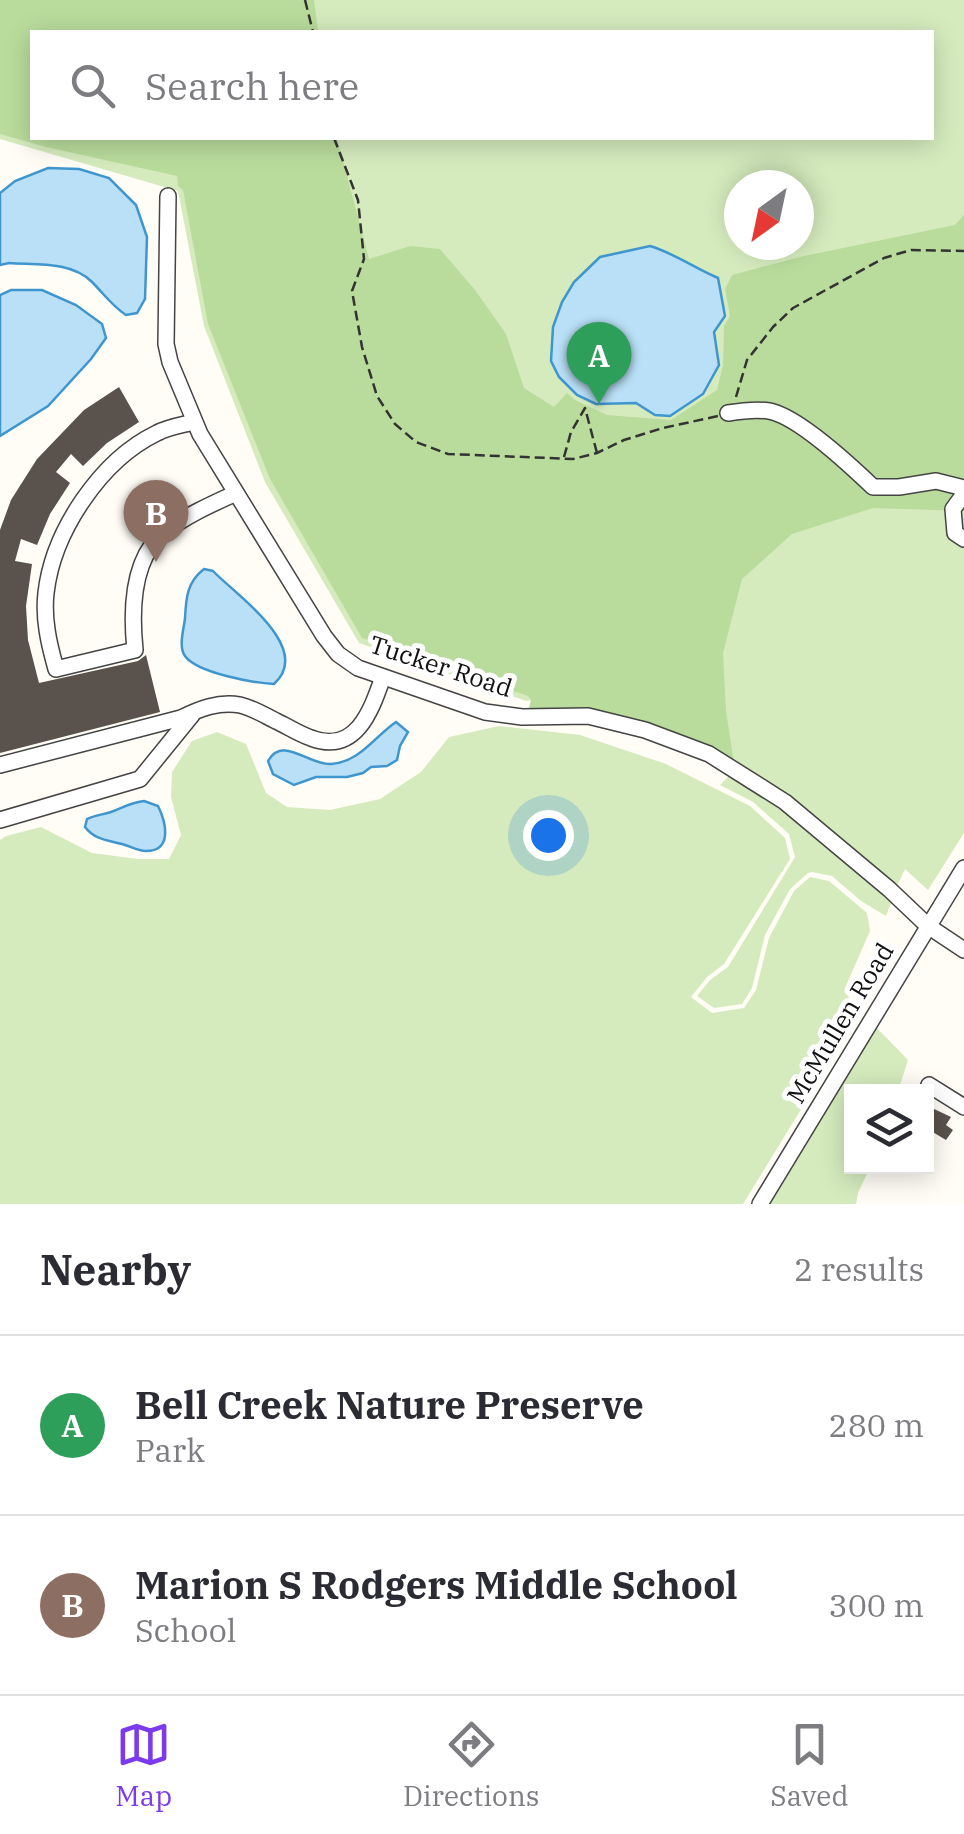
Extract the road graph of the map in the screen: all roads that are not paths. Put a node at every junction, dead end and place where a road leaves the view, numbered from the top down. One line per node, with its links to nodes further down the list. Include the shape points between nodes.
1 (168, 196): 3 (street, Tucker Road, via 166,344)
2 (728, 413): 4 (street, via 770,411 794,422 873,487 936,481)
3 (194, 422): 5 (street, Tucker Road); 5 (street, via 157,432 116,461 80,503 46,593 56,669 135,650 134,589 143,562 162,534)
4 (964, 491): 6 (street, via 953,509 955,533)
5 (236, 492): 7 (street, Tucker Road, via 330,645 347,662)
6 (964, 539)
7 (382, 678): 8 (street, via 359,729 337,740 312,738 239,705); 12 (street, Tucker Road, via 485,712 588,716 709,754 785,802)
8 (194, 712): 9 (street); 10 (street, via 140,779)
9 (0, 765)
10 (0, 820)
11 (964, 868): 12 (street, McMullen Road)
12 (928, 926): 13 (street, Tucker Road); 16 (street, McMullen Road)
13 (964, 950)
14 (934, 1089): 15 (street)
15 (964, 1107)
16 (760, 1204)

